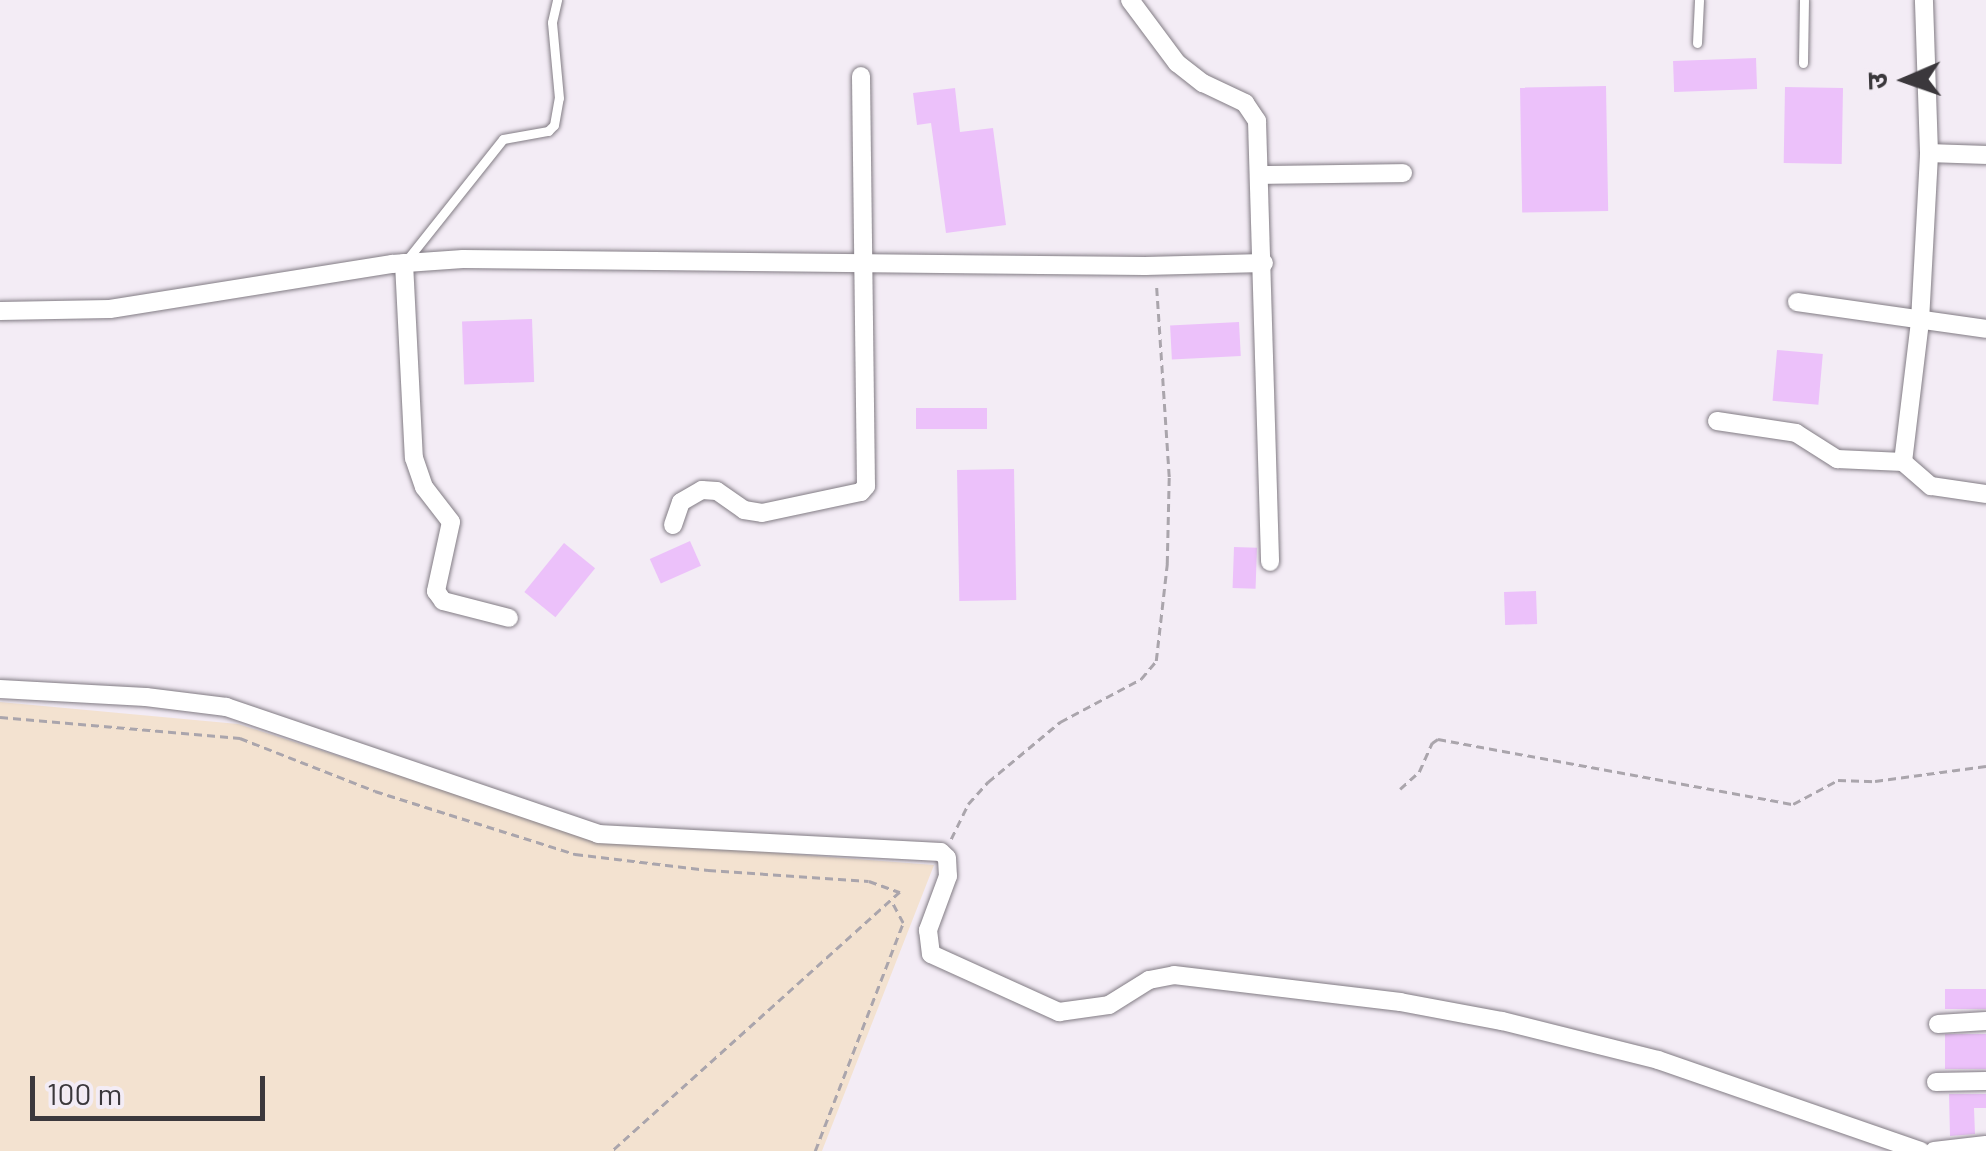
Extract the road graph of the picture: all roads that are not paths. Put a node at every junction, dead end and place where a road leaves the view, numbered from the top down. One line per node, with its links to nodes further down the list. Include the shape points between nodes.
1 (557, 0): 14 (lane, via 554,125 503,139)
2 (1130, 0): 12 (street, via 1177,63 1253,112)
3 (1699, 0): 6 (lane)
4 (1804, 0): 7 (lane)
5 (1924, 0): 9 (street)
6 (1698, 43)
7 (1802, 63)
8 (861, 76): 13 (street)
9 (1929, 152): 10 (street); 18 (street)
10 (1986, 155)
11 (1403, 173): 12 (street)
12 (1261, 175): 15 (street)
13 (863, 262): 14 (street); 15 (street); 23 (street, via 864,489 762,513 702,490 681,502)
14 (404, 263): 17 (street, via 110,309); 25 (street, via 414,458 424,487 450,522 436,591 443,601)
15 (1264, 263): 24 (street)
16 (1798, 302): 18 (street)
17 (0, 311)
18 (1920, 320): 19 (street); 21 (street)
19 (1986, 329)
20 (1718, 421): 21 (street, via 1796,434 1837,459)
21 (1903, 462): 22 (street, via 1931,486)
22 (1986, 494)
23 (673, 525)
24 (1270, 562)
25 (509, 618)
26 (0, 689): 32 (street, via 226,707 598,834 944,853 948,876 928,930 931,954 1059,1012 1109,1005 1150,980 1174,975 1400,1002 1658,1060)
27 (1986, 1021): 28 (street)
28 (1938, 1024)
29 (1986, 1080): 30 (street)
30 (1936, 1082)
31 (1986, 1145): 33 (street)
32 (1921, 1151)
33 (1934, 1151)

